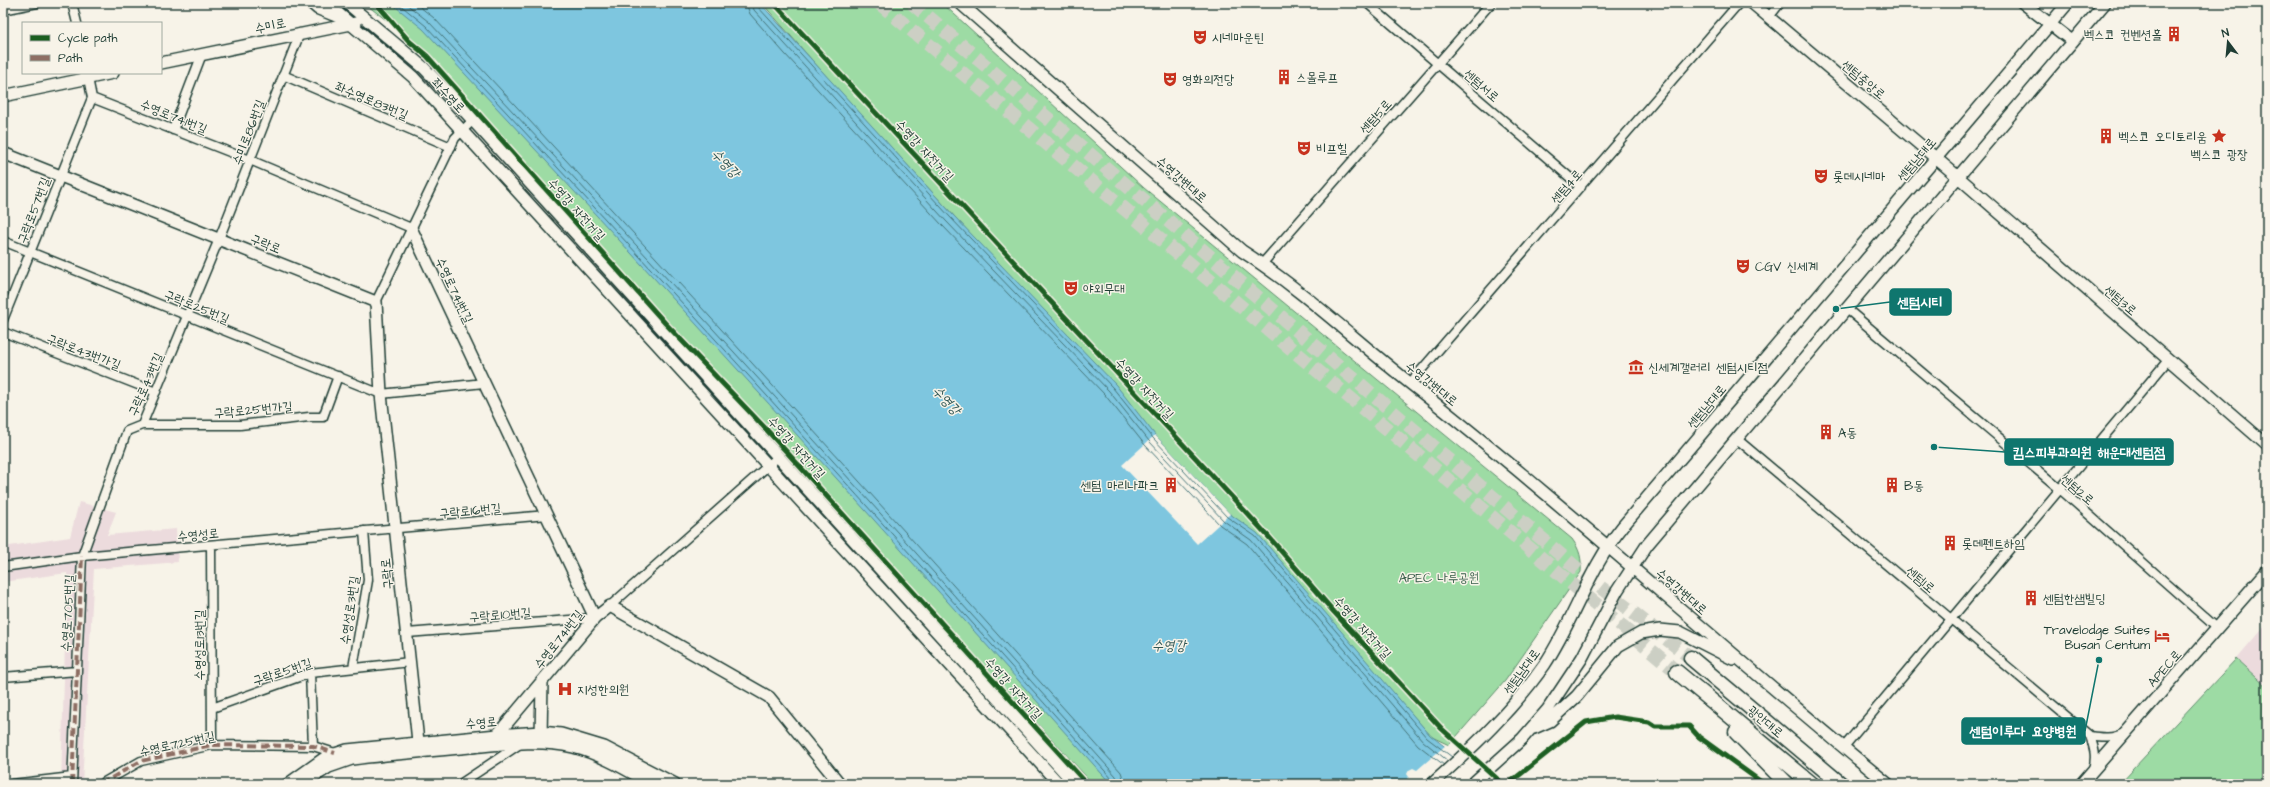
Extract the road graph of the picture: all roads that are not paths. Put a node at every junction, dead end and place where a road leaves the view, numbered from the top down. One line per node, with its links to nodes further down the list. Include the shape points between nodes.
1 (37, 3): 15 (street)
2 (72, 3): 18 (street)
3 (309, 3): 19 (street, via 317,10)
4 (326, 3): 19 (main road, 좌수영로)
5 (347, 3): 17 (main road, 좌수영로)
6 (960, 3): 45 (main road, 수영강변대로, via 1242,251)
7 (1367, 3): 25 (street, 센텀서로)
8 (1491, 3): 25 (street, 센텀5로)
9 (1738, 3): 40 (street, 센텀4로)
10 (1752, 3): 16 (main road, 센텀중앙로)
11 (1780, 3): 16 (street)
12 (2023, 3): 20 (main road)
13 (2068, 3): 20 (main road, 센텀남대로)
14 (2106, 3): 22 (main road)
15 (3, 10)
16 (1769, 17): 36 (main road, 센텀중앙로)
17 (368, 20): 19 (main road, 수미로); 31 (main road, 좌수영로, via 424,68)
18 (77, 22)
19 (352, 24): 21 (main road, 수미로); 33 (main road, 좌수영로, via 413,77)
20 (2050, 24): 22 (main road); 36 (main road, 센텀남대로)
21 (300, 34): 23 (main road, 수미로); 27 (street, 수미로86번길)
22 (2072, 41): 39 (main road)
23 (202, 54): 24 (main road, 수미로); 32 (street)
24 (162, 63)
25 (1439, 63): 40 (street, 센텀서로); 45 (street, 센텀5로)
26 (105, 74): 28 (main road)
27 (283, 75): 34 (street, 좌수영로83번길); 37 (street, 수미로86번길)
28 (88, 76): 29 (main road); 30 (street)
29 (3, 96)
30 (92, 98): 32 (street, 수영로741번길); 38 (street)
31 (472, 121): 33 (street); 60 (main road, 좌수영로)
32 (173, 130): 37 (street, 수영로741번길)
33 (462, 130): 34 (street); 61 (main road, 좌수영로)
34 (451, 147): 41 (street)
35 (3, 153): 38 (main road, 구락로)
36 (1936, 158): 39 (main road, 센텀중앙로); 67 (main road, 센텀남대로)
37 (250, 160): 41 (street, 수영로741번길); 42 (street, 수미로86번길)
38 (59, 175): 42 (main road, 구락로); 44 (street, 구락로57번길)
39 (1957, 176): 47 (main road); 51 (main road, 센텀3로)
40 (1581, 187): 54 (street, 센텀4로)
41 (411, 228): 46 (street); 53 (main road, 수영로741번길)
42 (219, 239): 46 (main road, 구락로); 48 (street, 구락로43번길)
43 (3, 241): 44 (street, 구락로25번길)
44 (30, 252): 48 (street, 구락로25번길); 49 (street, 구락로57번길)
45 (1262, 264): 54 (main road, 수영강변대로, via 1283,278)
46 (376, 302): 56 (main road, 구락로)
47 (1847, 309): 58 (main road); 62 (street, 센텀2로)
48 (187, 316): 52 (street, 구락로25번길); 55 (street, 구락로43번길)
49 (3, 320)
50 (3, 332): 55 (street, 구락로43번가길)
51 (2169, 359): 59 (main road, 센텀3로); 62 (street)
52 (338, 376): 56 (street, 구락로25번길); 57 (street, 구락로25번가길, via 323,417 240,425)
53 (484, 383): 56 (street); 63 (main road, 수영로741번길)
54 (1410, 383): 67 (main road, 수영강변대로)
55 (156, 392): 57 (street, 구락로43번길)
56 (381, 394): 64 (main road, 구락로)
57 (142, 425): 68 (street, 구락로43번길, via 127,431)
58 (1737, 439): 69 (main road); 74 (street, 센텀1로)
59 (2267, 445)
60 (779, 456): 61 (street); 108 (main road, 좌수영로)
61 (768, 465): 72 (street); 107 (main road, 좌수영로)
62 (2061, 490): 74 (street); 75 (street, 센텀2로)
63 (547, 515): 64 (street, 구락로16번길); 73 (main road, 수영로741번길)
64 (396, 529): 65 (street, 수영성로); 76 (main road, 구락로)
65 (364, 531): 66 (street, 수영성로); 80 (street, 수영성로3번길, via 368,580)
66 (211, 545): 68 (street, 수영성로); 85 (street, 수영성로13번길)
67 (1607, 546): 69 (main road, 수영강변대로); 109 (main road, 센텀남대로, via 1545,664 1513,706)
68 (82, 556): 70 (street, 수영성로); 81 (street, 수영로705번길)
69 (1631, 566): 79 (main road, 수영강변대로); 86 (main road, via 1582,658 1548,709)
70 (3, 567)
71 (2267, 571): 75 (main road, APEC로)
72 (610, 606): 73 (main road); 106 (main road, via 769,697)
73 (595, 618): 76 (street, 구락로10번길); 84 (main road, 수영로741번길)
74 (1951, 620): 89 (street, 센텀1로); 95 (street)
75 (2217, 628): 87 (main road, APEC로)
76 (407, 633): 78 (main road, 구락로)
77 (1691, 658): 113 (highway, 광안대로)
78 (410, 662): 80 (street, 구락로5번길); 94 (main road, 구락로)
79 (1750, 667): 86 (main road, via 1680,632 1660,630 1641,633 1618,646 1577,696 1550,721); 95 (main road, 수영강변대로)
80 (353, 668): 82 (street, 구락로5번길)
81 (77, 671): 83 (street, 수영로705번길); 98 (street, 수영로705번길)
82 (310, 673): 85 (street, 구락로5번길); 93 (street)
83 (3, 676)
84 (542, 681): 88 (main road, 수영로741번길); 90 (main road, 수영로741번길)
85 (212, 708): 92 (street, 수영성로13번길)
86 (1531, 729): 110 (main road)
87 (2128, 731): 89 (street, via 2118,736 2103,738); 97 (main road, APEC로)
88 (497, 734): 90 (main road, 수영로); 94 (main road, 수영로)
89 (2090, 736): 97 (street, via 2096,760)
90 (541, 738): 91 (main road, 수영로); 104 (main road, 수영로, via 610,761); 105 (main road, 수영로, via 572,736 604,747)
91 (520, 744): 94 (main road, 수영로); 103 (street)
92 (212, 745): 93 (street, 수영로725번길); 100 (street, 수영로725번길, via 141,761)
93 (313, 746): 96 (street, 수영로725번길)
94 (419, 747): 96 (main road, 수영로, via 363,747); 102 (main road, 수영로, via 340,762 329,766)
95 (1843, 748): 114 (main road, 수영강변대로)
96 (335, 753): 101 (main road, 수영로, via 316,763)
97 (2092, 772): 115 (main road, APEC로)
98 (72, 781): 99 (street)
99 (12, 784)
100 (101, 784)
101 (288, 784)
102 (303, 784)
103 (460, 784)
104 (652, 784)
105 (674, 784)
106 (840, 784)
107 (1060, 784)
108 (1075, 784)
109 (1432, 784)
110 (1472, 784)
111 (1787, 784): 112 (highway, 광안대로, via 1682,676)
112 (1812, 784)
113 (1841, 784)
114 (1888, 784)
115 (2081, 784)

